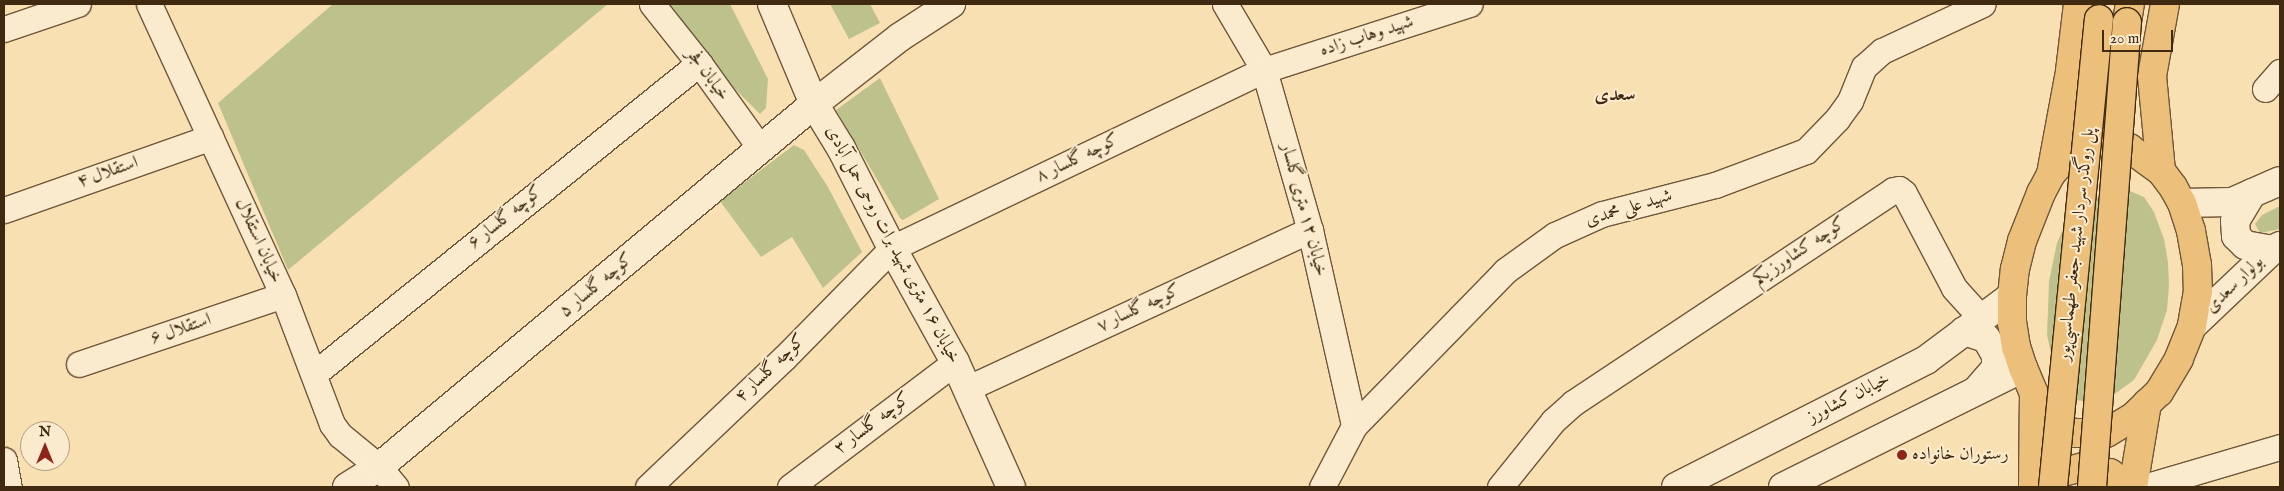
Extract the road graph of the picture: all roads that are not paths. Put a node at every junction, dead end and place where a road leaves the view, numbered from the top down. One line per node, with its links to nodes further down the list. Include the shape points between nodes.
1 (78, 4): 12 (street)
2 (149, 4): 18 (street, خیابان استقلال)
3 (652, 4): 13 (street, خیابان فجر)
4 (772, 4): 17 (street, خیابان ۱۶ متری شهید برات روحی حمل آبادی)
5 (951, 4): 17 (street, کوچه گلسار ۵, via 900,37)
6 (1225, 4): 14 (street, خیابان ۱۲ متری گلسار)
7 (1470, 4): 14 (street, شهید وهاب زاده)
8 (1983, 4): 40 (street, شهید علی محمدی, via 1882,52 1864,67 1850,101 1838,119 1806,151 1715,185 1602,214 1556,235 1505,271)
9 (2165, 4): 16 (main road)
10 (2093, 9): 15 (main road); 56 (main road, پل روگذر سردار شهید جعفر طهماسبی‌پور, bridge)
11 (2129, 13): 57 (main road, پل روگذر سردار شهید جعفر طهماسبی‌پور, bridge)
12 (4, 29)
13 (699, 63): 19 (street, خیابان فجر); 35 (street, کوچه گلسار ۶)
14 (1264, 70): 26 (street, خیابان ۱۲ متری گلسار); 27 (street, کوچه گلسار ۸)
15 (2070, 71): 16 (main road, via 2085,91 2104,98 2129,91); 21 (main road)
16 (2152, 76): 20 (main road)
17 (814, 104): 19 (street, کوچه گلسار ۵); 27 (street, خیابان ۱۶ متری شهید برات روحی حمل آبادی, via 841,148)
18 (211, 136): 25 (street, استقلال ۴); 29 (street, خیابان استقلال)
19 (760, 148): 43 (street, کوچه گلسار ۵)
20 (2161, 170): 21 (main road, via 2129,148 2099,142 2068,155); 24 (main road)
21 (2051, 174): 30 (main road, via 2022,240)
22 (2280, 181): 23 (street)
23 (2252, 194): 24 (street, via 2232,202); 28 (street, via 2235,221 2236,236 2246,245)
24 (2182, 202): 32 (main road, via 2197,265 2198,291)
25 (4, 210)
26 (1310, 230): 37 (street, کوچه گلسار ۷); 40 (street, خیابان ۱۲ متری گلسار)
27 (892, 248): 33 (street, خیابان ۱۶ متری شهید برات روحی حمل آبادی); 47 (street, کوچه گلسار ۴, via 784,358)
28 (2276, 248): 32 (street, بولوار سعدی)
29 (283, 295): 34 (street, استقلال ۶); 35 (street, خیابان استقلال)
30 (2012, 296): 31 (street, خیابان کشاورز); 36 (main road, via 2012,323)
31 (1973, 325): 38 (street, via 1996,355 1996,368); 51 (street, کوچه کشاورز یکم, via 1904,193 1896,189 1573,403 1553,421); 52 (street, خیابان کشاورز, via 1926,360)
32 (2192, 326): 39 (main road, via 2179,359 2159,392)
33 (955, 362): 37 (street, خیابان ۱۶ متری شهید برات روحی حمل آبادی); 48 (street, کوچه گلسار ۳)
34 (78, 364)
35 (314, 374): 43 (street, خیابان استقلال, via 332,424 340,435)
36 (2028, 380): 38 (street); 39 (main road, via 2053,425 2074,433 2106,433 2134,417); 54 (main road)
37 (968, 388): 49 (street, خیابان ۱۶ متری شهید برات روحی حمل آبادی)
38 (1975, 392): 53 (street)
39 (2147, 404): 59 (main road)
40 (1354, 426): 50 (street, شهید علی محمدی)
41 (2280, 447): 60 (street)
42 (4, 460): 44 (street)
43 (379, 467): 45 (street, کوچه گلسار ۵); 46 (street, خیابان استقلال)
44 (9, 487)
45 (347, 487)
46 (396, 487)
47 (648, 487)
48 (790, 487)
49 (1011, 487)
50 (1322, 487)
51 (1500, 487)
52 (1676, 487)
53 (1783, 487)
54 (2033, 487)
55 (2039, 487): 58 (main road, via 2055,474 2083,467 2110,473)
56 (2053, 487)
57 (2092, 487)
58 (2128, 487)
59 (2133, 487)
60 (2144, 487)

